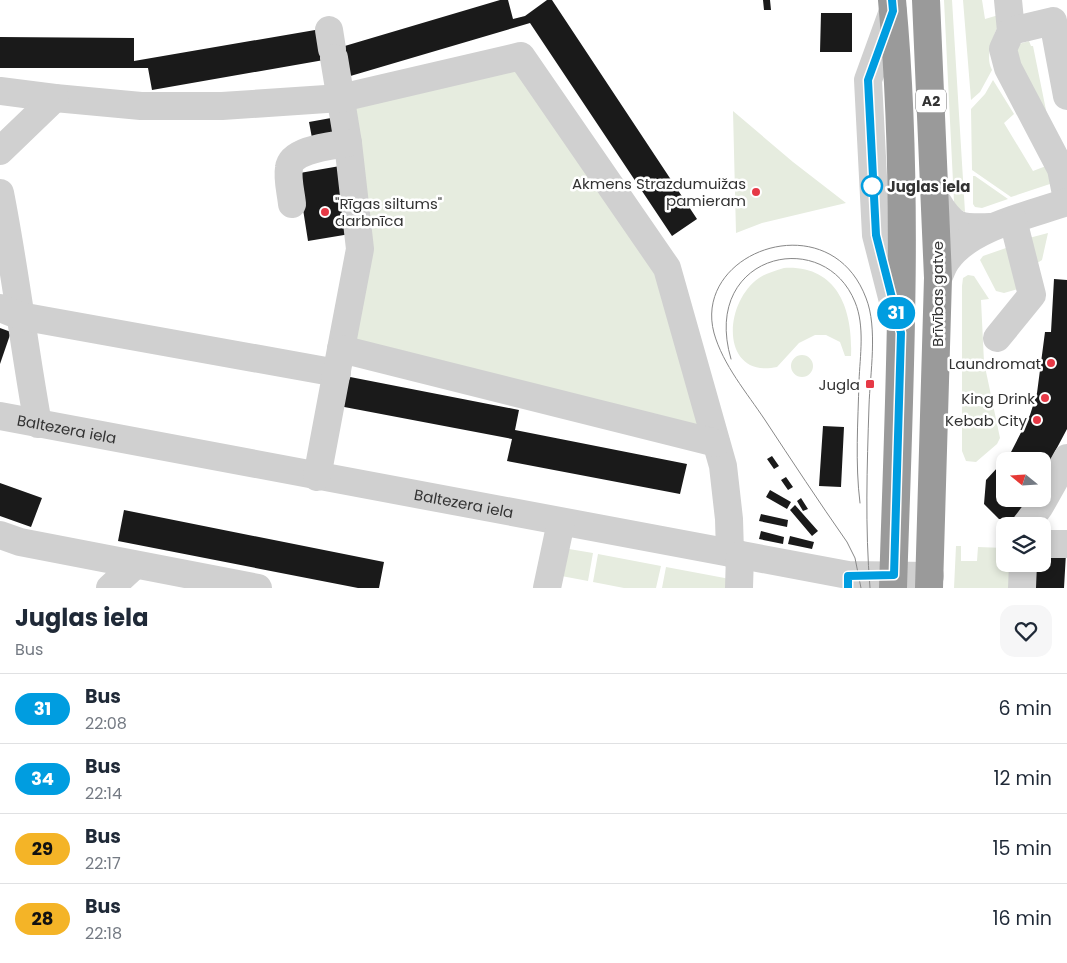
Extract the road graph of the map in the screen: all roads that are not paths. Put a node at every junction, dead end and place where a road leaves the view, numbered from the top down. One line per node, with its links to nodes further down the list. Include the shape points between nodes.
1 (926, 0): 16 (highway, Brīvības gatve / A2)
2 (1008, 0): 5 (street)
3 (893, 5): 37 (highway, A2, via 901,179 901,333)
4 (1061, 16): 5 (street); 8 (street)
5 (1011, 31): 11 (street, via 1003,49 1008,68)
6 (332, 46): 10 (street)
7 (0, 91): 9 (street)
8 (1067, 96)
9 (55, 98): 10 (street, via 141,106 222,106); 13 (street)
10 (341, 98): 12 (street); 25 (street, via 521,56 667,268)
11 (1059, 141): 15 (street)
12 (348, 143): 17 (street, via 303,152 293,160 289,167); 22 (street, via 360,249)
13 (0, 151)
14 (0, 193): 20 (street, via 15,273)
15 (1067, 200): 18 (street)
16 (937, 201): 18 (street, via 954,224 963,227); 19 (highway, Brīvības gatve / A2)
17 (292, 204)
18 (1001, 224): 19 (street, via 956,250); 21 (street, via 1032,295)
19 (938, 278): 38 (highway, Brīvības gatve / A2)
20 (10, 312): 22 (street); 24 (street)
21 (996, 338)
22 (339, 361): 25 (street); 27 (street)
23 (0, 416): 24 (street, Baltezera iela)
24 (38, 424): 27 (street, Baltezera iela)
25 (716, 442): 33 (street, via 723,466)
26 (1067, 458): 28 (street)
27 (317, 477): 29 (street, Baltezera iela)
28 (1032, 517)
29 (561, 522): 33 (street, Baltezera iela); 41 (street)
30 (0, 535): 34 (street)
31 (1051, 544): 32 (street)
32 (1067, 544)
33 (735, 554): 36 (street, Baltezera iela); 42 (street)
34 (135, 565): 39 (street); 40 (street)
35 (1023, 572): 43 (street)
36 (848, 582): 37 (street, Baltezera iela)
37 (893, 582): 38 (street, Baltezera iela)
38 (929, 582)
39 (110, 588)
40 (258, 588)
41 (547, 588)
42 (739, 588)
43 (1022, 588)

